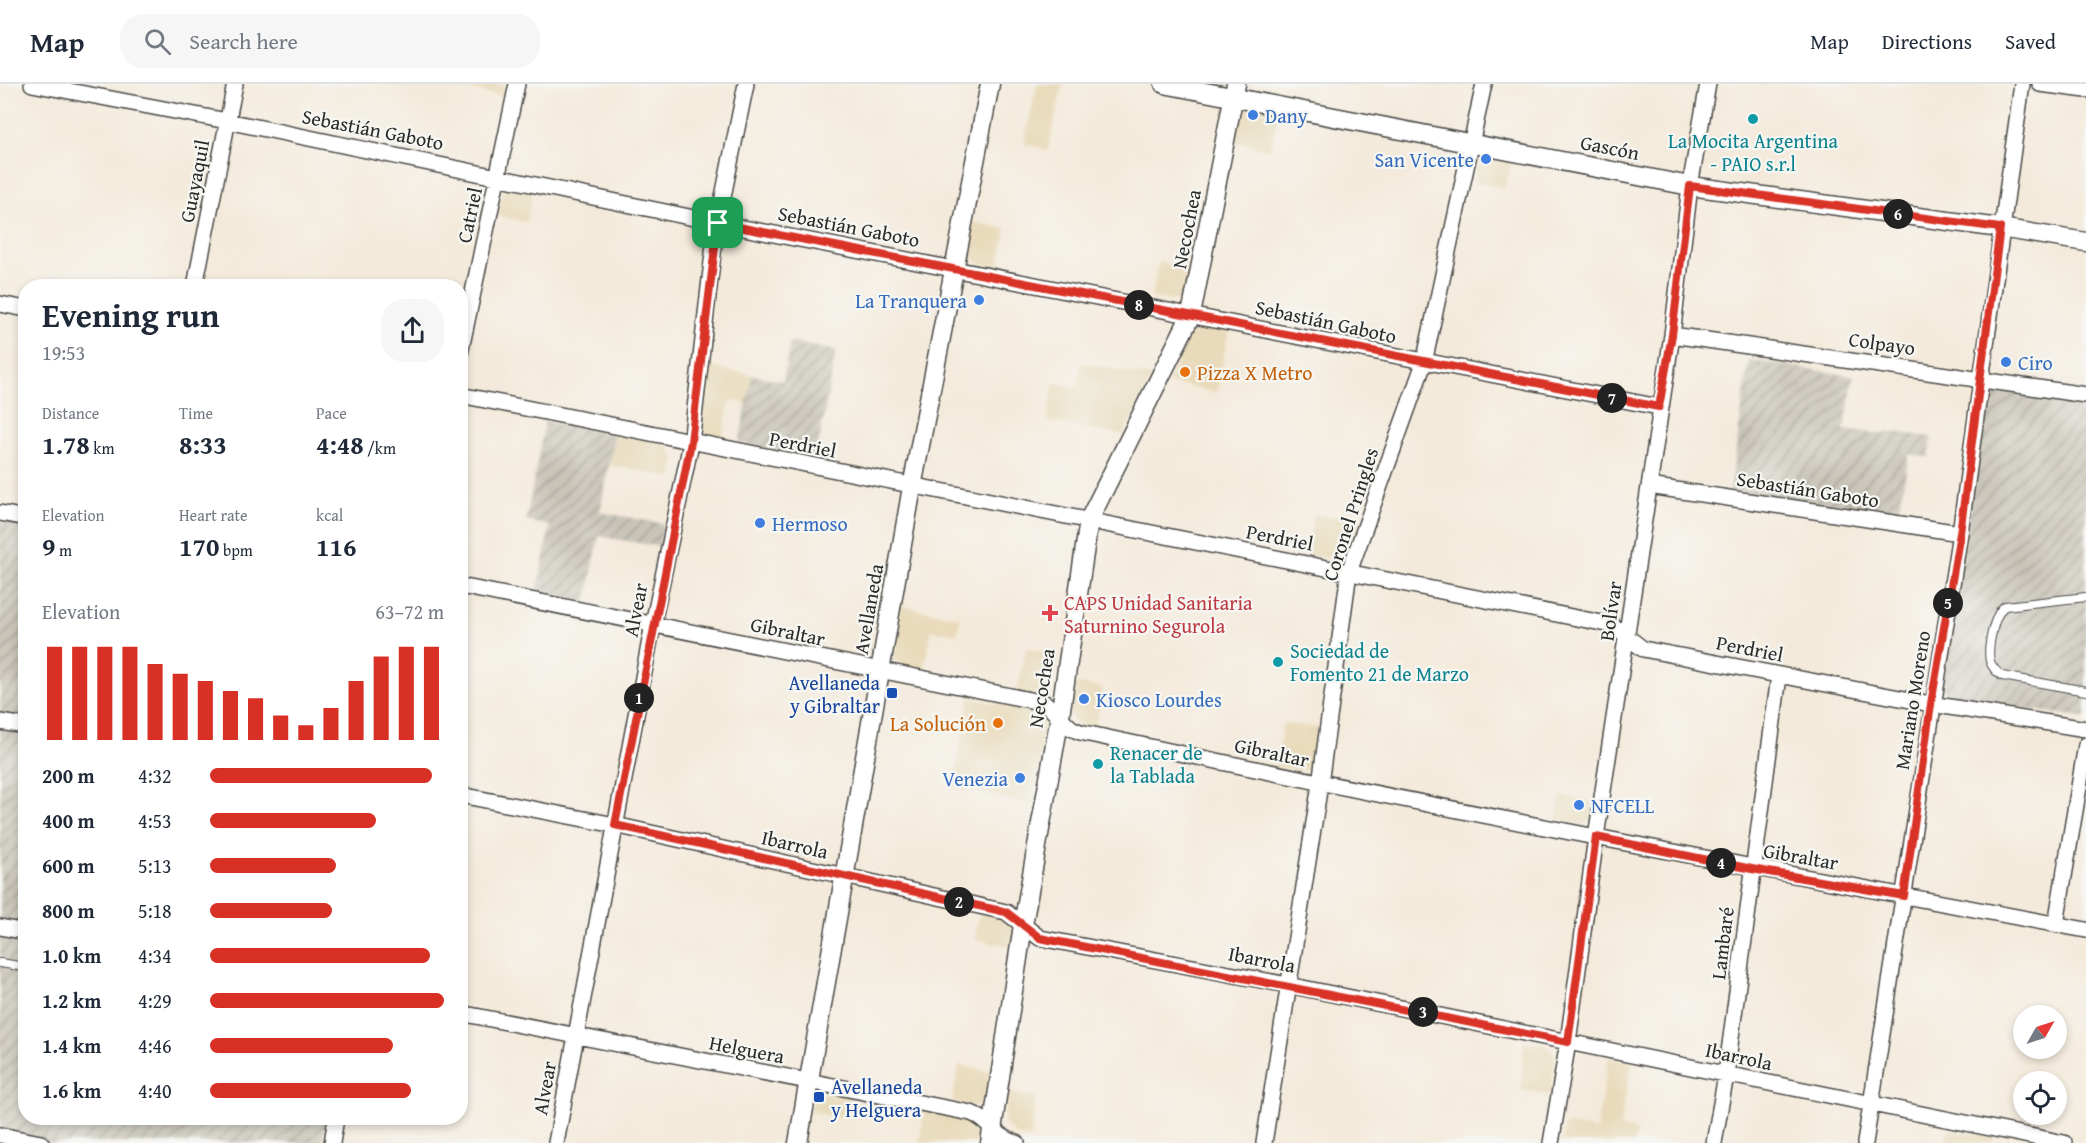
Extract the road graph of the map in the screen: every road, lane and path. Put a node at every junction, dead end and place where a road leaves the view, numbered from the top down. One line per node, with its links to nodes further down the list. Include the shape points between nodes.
1 (32, 84): 13 (street, Sebastián Gaboto)
2 (235, 84): 13 (street, Guayaquil)
3 (517, 84): 15 (street, Catriel)
4 (746, 84): 17 (street, Alvear)
5 (990, 84): 20 (street, Avellaneda)
6 (1164, 84): 12 (street, Gascón)
7 (1484, 84): 14 (street, Coronel Pringles)
8 (1708, 84): 16 (street, Bolívar)
9 (2022, 84): 18 (street, Mariano Moreno)
10 (2040, 84): 11 (street)
11 (2086, 90)
12 (1235, 91): 14 (street, Gascón); 24 (street, Necochea)
13 (227, 121): 15 (street, Sebastián Gaboto); 21 (street, Guayaquil)
14 (1473, 143): 16 (street, Gascón); 27 (street, Coronel Pringles)
15 (499, 176): 17 (street, Sebastián Gaboto); 25 (street, Catriel)
16 (1690, 186): 18 (street, Gascón); 26 (street, Bolívar)
17 (718, 223): 20 (street, Sebastián Gaboto); 32 (street, Alvear)
18 (2000, 228): 19 (street, Gascón); 28 (street, Mariano Moreno)
19 (2086, 242)
20 (955, 267): 24 (street, Sebastián Gaboto); 34 (street, Avellaneda)
21 (196, 279)
22 (0, 304): 23 (street)
23 (18, 307)
24 (1191, 315): 27 (street, Sebastián Gaboto); 37 (street, Necochea)
25 (468, 317)
26 (1672, 335): 28 (street, Colpayo); 31 (street, Bolívar)
27 (1424, 363): 31 (street, Sebastián Gaboto); 39 (street, Coronel Pringles)
28 (1980, 378): 29 (street, Colpayo); 38 (street, Mariano Moreno)
29 (2086, 395)
30 (468, 397): 32 (street, Perdriel)
31 (1659, 407): 33 (street, Bolívar)
32 (691, 442): 34 (street, Perdriel); 42 (street, Alvear)
33 (1649, 486): 38 (street, Sebastián Gaboto); 43 (street, Bolívar)
34 (912, 487): 37 (street, Perdriel); 44 (street, Avellaneda)
35 (0, 513): 36 (street)
36 (18, 516)
37 (1089, 520): 39 (street, Perdriel); 48 (street, Necochea)
38 (1960, 533): 47 (street, Mariano Moreno)
39 (1349, 572): 43 (street, Perdriel, via 1612,625); 53 (street, Coronel Pringles)
40 (468, 588): 42 (street, Gibraltar)
41 (2086, 597): 46 (lane, via 2005,606 1995,616 1989,659 2002,676)
42 (653, 624): 44 (street, Gibraltar); 55 (street, Alvear)
43 (1627, 637): 45 (street, Perdriel, via 1643,649); 56 (street, Bolívar)
44 (880, 673): 48 (street, Gibraltar, via 1045,704); 58 (street, Avellaneda)
45 (1779, 676): 47 (street, Perdriel); 57 (street, Lambaré)
46 (2086, 691)
47 (1931, 704): 51 (street, Perdriel); 59 (street, Mariano Moreno)
48 (1060, 716): 53 (street, Gibraltar, via 1080,732); 61 (street, Necochea)
49 (0, 722): 50 (street)
50 (18, 725)
51 (2086, 729)
52 (2086, 745): 60 (street)
53 (1320, 784): 56 (street, Gibraltar); 67 (street, Coronel Pringles)
54 (468, 797): 55 (street, Ibarrola)
55 (615, 825): 58 (street, Ibarrola); 69 (street, Alvear)
56 (1596, 837): 57 (street, Gibraltar); 70 (street, Bolívar)
57 (1752, 869): 59 (street, Gibraltar); 71 (street, Lambaré)
58 (844, 877): 61 (street, Ibarrola, via 1006,912); 72 (street, Avellaneda)
59 (1904, 896): 60 (street, Gibraltar); 73 (street, Mariano Moreno)
60 (2056, 924): 64 (street, Gibraltar)
61 (1023, 925): 67 (street, Ibarrola, via 1040,938); 76 (street, Necochea)
62 (0, 927): 63 (street)
63 (18, 930)
64 (2086, 930)
65 (0, 963): 66 (lane)
66 (18, 966)
67 (1288, 985): 70 (street, Ibarrola); 82 (street, Coronel Pringles)
68 (468, 1015): 69 (street, Helguera)
69 (575, 1036): 72 (street, Helguera); 79 (street, Alvear)
70 (1568, 1042): 71 (street, Ibarrola); 83 (street, Bolívar)
71 (1726, 1075): 73 (street, Ibarrola); 84 (street, Lambaré)
72 (808, 1082): 76 (street, Helguera, via 971,1113); 80 (street, Avellaneda)
73 (1871, 1105): 85 (street, Mariano Moreno); 86 (street, Ibarrola)
74 (335, 1125): 78 (street)
75 (0, 1135): 77 (street)
76 (991, 1136): 81 (street, Helguera)
77 (41, 1143)
78 (332, 1143)
79 (556, 1143)
80 (798, 1143)
81 (1017, 1143)
82 (1264, 1143)
83 (1551, 1143)
84 (1714, 1143)
85 (1865, 1143)
86 (2064, 1143)

